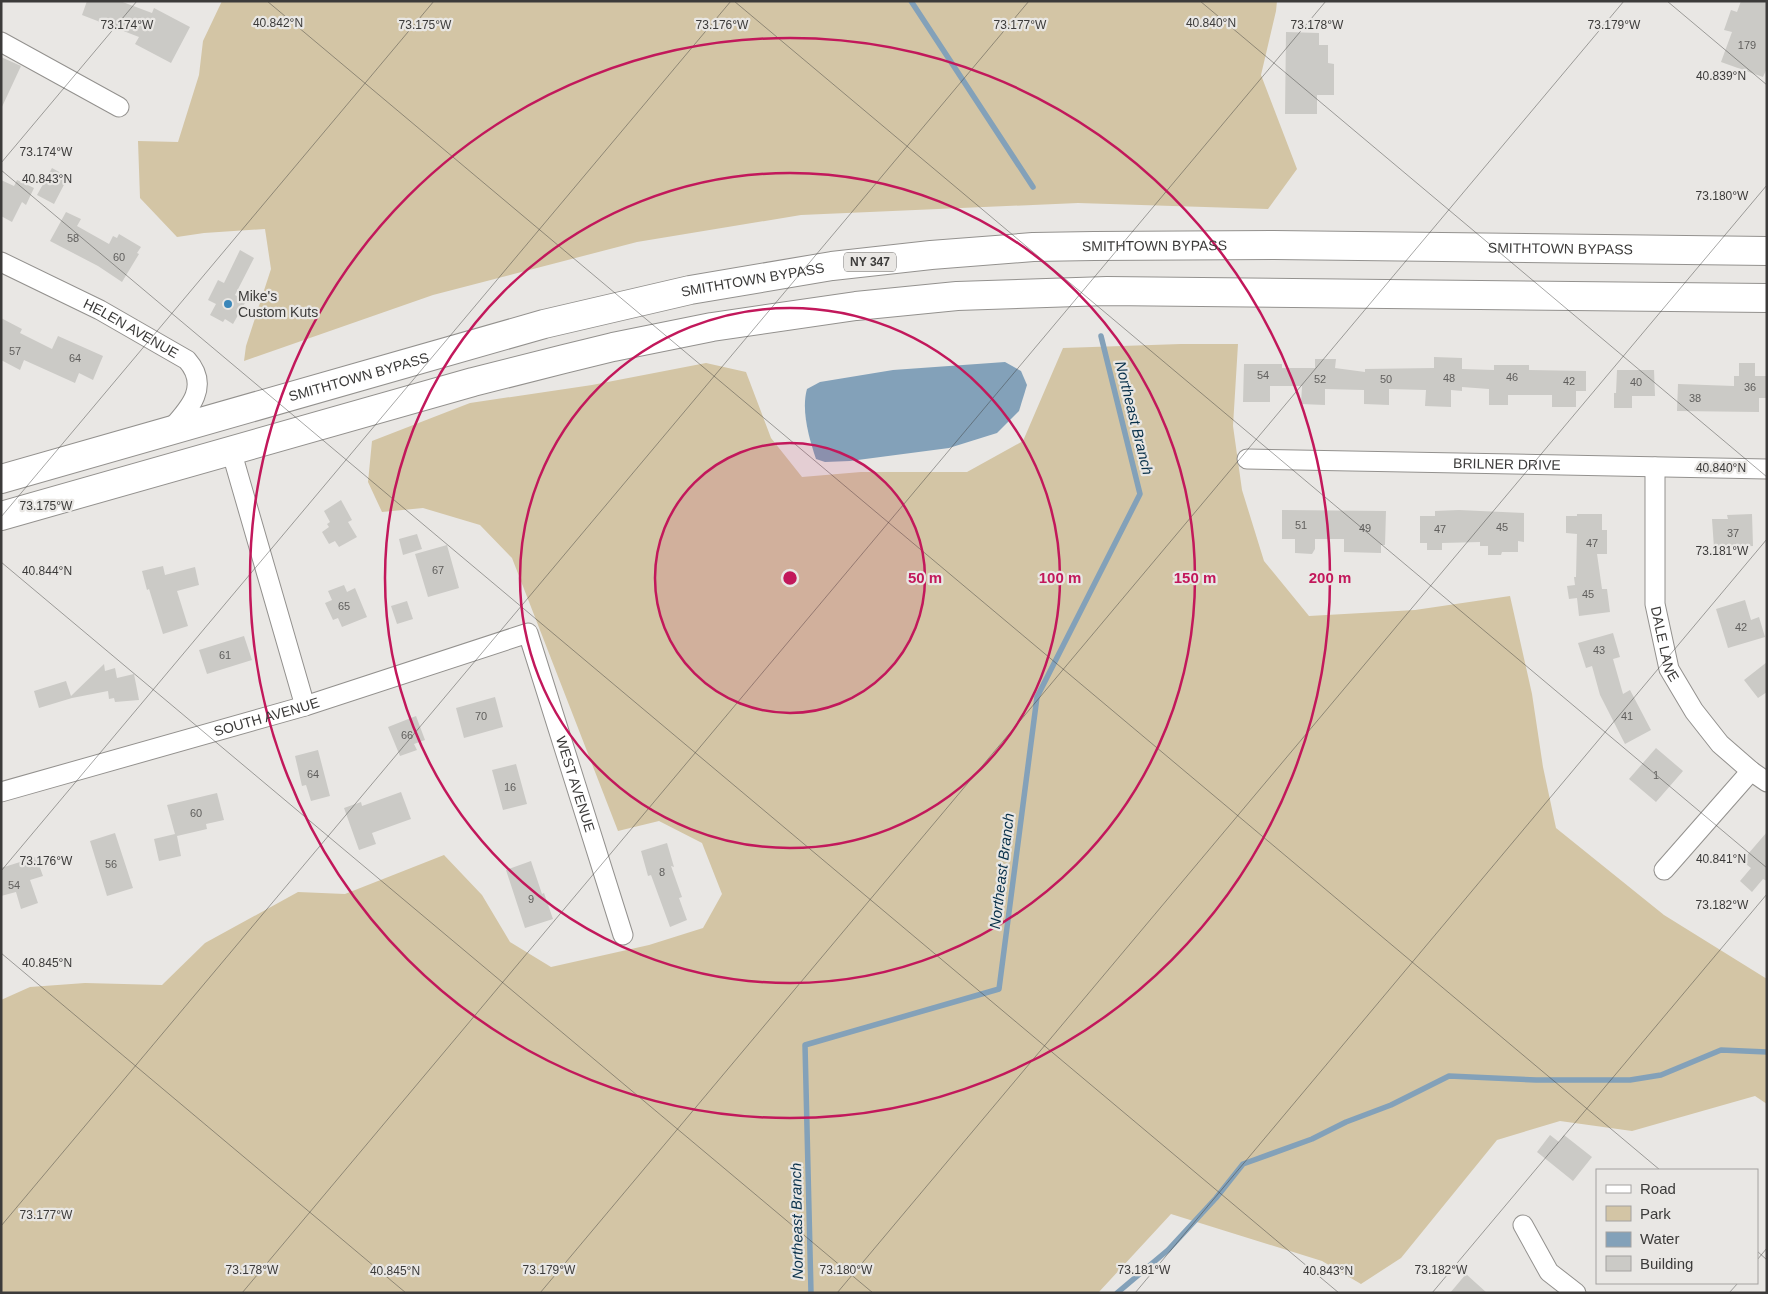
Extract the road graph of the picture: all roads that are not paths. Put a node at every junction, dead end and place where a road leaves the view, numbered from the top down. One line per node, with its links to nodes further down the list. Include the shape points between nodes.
1 (1, 42): 2 (street)
2 (120, 107)
3 (1767, 252): 6 (highway, SMITHTOWN BYPASS / NY 347, via 1180,245 1033,247 832,266 690,290 600,310)
4 (1, 262): 6 (street, HELEN AVENUE, via 100,310 187,360 195,371 196,396)
5 (1767, 298): 7 (highway, via 1107,291 907,300 761,319 613,347 473,382)
6 (170, 430): 11 (highway, SMITHTOWN BYPASS / NY 347)
7 (231, 450): 12 (highway); 14 (street)
8 (1246, 459): 9 (street, BRILNER DRIVE)
9 (1654, 467): 10 (street, BRILNER DRIVE); 15 (street, DALE LANE, via 1656,604 1669,669 1720,744)
10 (1767, 469)
11 (1, 479)
12 (1, 516)
13 (528, 633): 14 (street, SOUTH AVENUE); 18 (street, WEST AVENUE)
14 (305, 706): 16 (street, SOUTH AVENUE)
15 (1759, 776): 17 (street)
16 (1, 792)
17 (1664, 870)
18 (622, 935)
19 (1523, 1225): 20 (street, via 1549,1272)
20 (1576, 1293)

